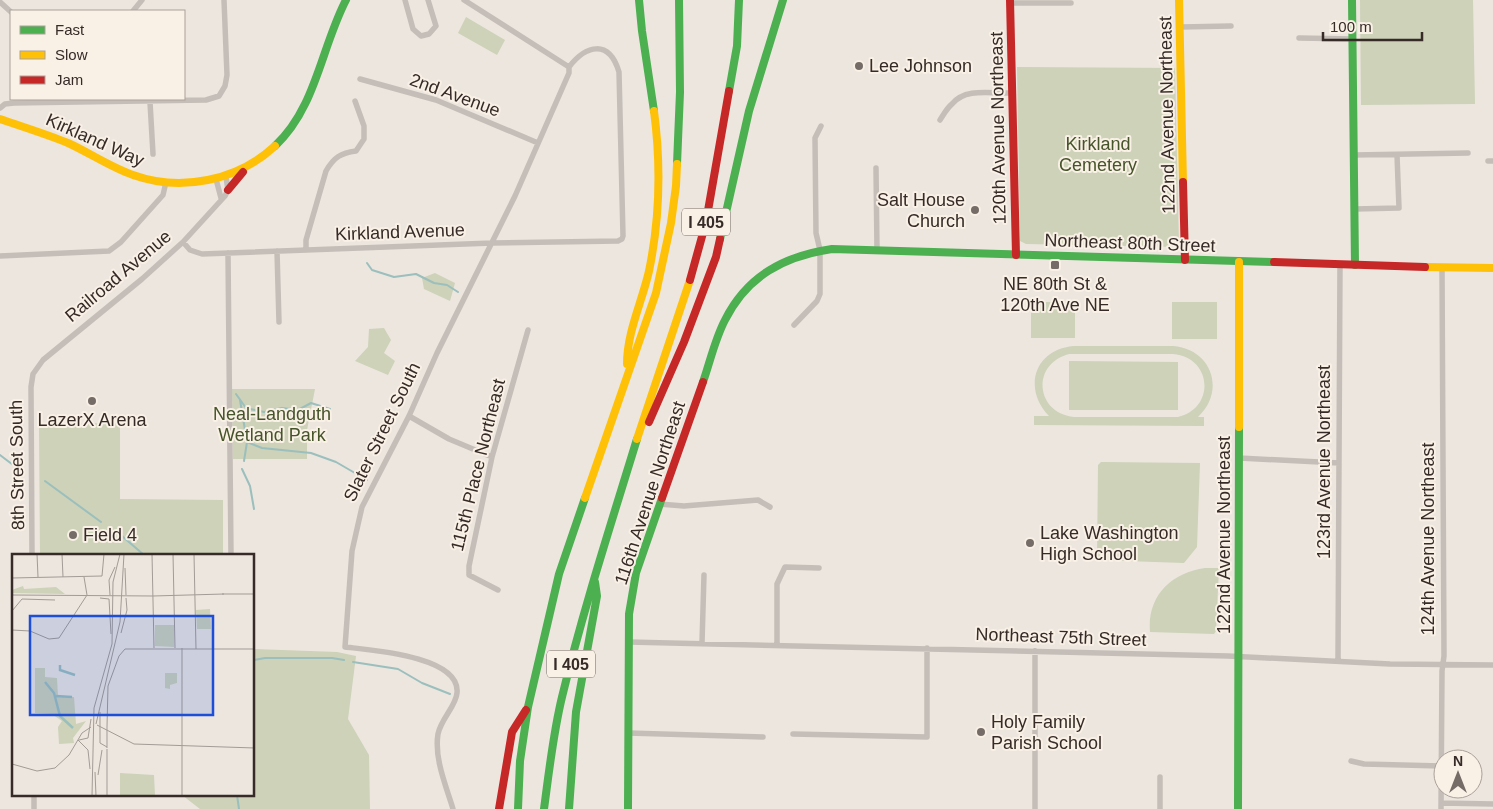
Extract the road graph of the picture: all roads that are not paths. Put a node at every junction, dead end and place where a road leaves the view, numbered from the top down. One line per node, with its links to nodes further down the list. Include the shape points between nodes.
1 (142, 0): 16 (street)
2 (224, 0): 25 (street, via 227,75 222,92 206,100)
3 (346, 0): 39 (main road, Kirkland Way, via 300,114 267,153)
4 (405, 0): 5 (street, via 413,29 421,36 429,34 436,26)
5 (428, 0)
6 (464, 0): 22 (street)
7 (639, 0): 65 (main road, via 656,124 658,186 654,248 627,347)
8 (679, 0): 65 (main road, I 405, via 680,92 676,186 671,222 656,293)
9 (739, 0): 68 (main road, I 405, via 737,46 706,222 684,302)
10 (783, 0): 68 (main road, via 749,111 716,257 648,426)
11 (1180, 0): 19 (main road, 122nd Avenue Northeast)
12 (1352, 0): 21 (main road)
13 (1010, 1): 15 (street); 24 (main road, 120th Avenue Northeast)
14 (0, 2): 17 (street)
15 (1071, 3)
16 (134, 10)
17 (10, 11)
18 (1231, 26): 19 (street)
19 (1181, 27): 55 (main road, 122nd Avenue Northeast)
20 (1299, 38): 21 (street)
21 (1352, 39): 36 (main road)
22 (568, 68): 33 (street, Slater Street South, via 569,73); 47 (street, Kirkland Avenue, via 577,57 592,49 610,53 616,60 619,72 622,239)
23 (360, 79): 33 (street, 2nd Avenue, via 436,100)
24 (1012, 93): 31 (street, via 974,92 963,95 953,102); 53 (main road, 120th Avenue Northeast)
25 (168, 100): 28 (street)
26 (14, 101): 28 (street); 29 (street)
27 (355, 101): 48 (street, via 364,126 364,139 356,150 336,157 326,171)
28 (150, 102): 35 (street)
29 (0, 108)
30 (0, 120): 42 (main road, Kirkland Way, via 61,141 119,170)
31 (940, 120)
32 (821, 126): 49 (street, via 815,138 816,233)
33 (538, 143): 47 (street, Slater Street South)
34 (1468, 153): 37 (street)
35 (153, 154)
36 (1354, 155): 37 (street); 45 (main road)
37 (1397, 155): 45 (street, via 1399,208)
38 (876, 168): 50 (street)
39 (244, 170): 40 (main road, Kirkland Way); 43 (main road)
40 (226, 177): 41 (main road, Kirkland Way); 43 (street)
41 (216, 179): 42 (main road, Kirkland Way); 44 (street)
42 (166, 182): 54 (street, via 163,195 121,242 109,250)
43 (228, 190): 44 (street, Railroad Avenue)
44 (221, 198): 46 (street, Railroad Avenue)
45 (1355, 209): 58 (main road)
46 (183, 242): 52 (street, Kirkland Avenue, via 190,250 202,254); 66 (street, Railroad Avenue, via 137,284 52,351)
47 (492, 244): 48 (street, Kirkland Avenue); 67 (street, Slater Street South)
48 (306, 250): 51 (street, Kirkland Avenue)
49 (820, 250): 50 (main road, Northeast 80th Street); 61 (main road, Northeast 80th Street, via 796,256); 63 (street, via 820,294)
50 (877, 250): 53 (main road, Northeast 80th Street)
51 (277, 251): 52 (street, Kirkland Avenue); 62 (street)
52 (228, 253): 75 (street)
53 (1016, 255): 55 (main road, Northeast 80th Street)
54 (0, 256)
55 (1185, 260): 56 (main road, Northeast 80th Street)
56 (1239, 262): 57 (main road, Northeast 80th Street); 70 (main road, 122nd Avenue Northeast)
57 (1340, 264): 58 (main road, Northeast 80th Street); 71 (street, 123rd Avenue Northeast)
58 (1355, 265): 59 (main road, Northeast 80th Street)
59 (1442, 268): 60 (main road, Northeast 80th Street); 87 (street, 124th Avenue Northeast)
60 (1493, 268)
61 (770, 269): 72 (main road, 116th Avenue Northeast, via 746,288 730,309)
62 (279, 322)
63 (794, 325)
64 (528, 330): 69 (street, 115th Place Northeast)
65 (627, 372): 89 (main road, I 405, via 559,574)
66 (33, 374): 74 (street, 8th Street South)
67 (409, 416): 69 (street, via 449,439); 101 (street, Slater Street South, via 359,515 352,557 345,647 414,657 453,677 457,695 438,733 441,766)
68 (638, 437): 78 (main road, I 405)
69 (492, 457): 79 (street, 115th Place Northeast, via 469,575)
70 (1239, 458): 71 (street); 85 (main road, 122nd Avenue Northeast)
71 (1339, 463): 86 (street, 123rd Avenue Northeast)
72 (659, 504): 73 (street, via 684,506 758,500); 80 (main road, 116th Avenue Northeast, via 634,581)
73 (770, 507)
74 (32, 554)
75 (231, 554)
76 (820, 568): 82 (street, via 785,567 777,584)
77 (704, 575): 81 (street)
78 (594, 579): 104 (main road, I 405, via 562,698); 105 (main road, via 597,596 576,712)
79 (498, 590)
80 (628, 642): 81 (street, Northeast 75th Street); 90 (main road, 116th Avenue Northeast)
81 (702, 643): 82 (street, Northeast 75th Street)
82 (778, 645): 83 (street, Northeast 75th Street)
83 (927, 648): 84 (street, Northeast 75th Street); 91 (street, via 927,737)
84 (1035, 652): 85 (street, Northeast 75th Street); 107 (street)
85 (1238, 657): 86 (street, Northeast 75th Street); 109 (main road, 122nd Avenue Northeast)
86 (1338, 660): 87 (street, Northeast 75th Street)
87 (1442, 665): 88 (street, Northeast 75th Street); 93 (street, 124th Avenue Northeast)
88 (1493, 665)
89 (528, 707): 102 (main road, via 512,732); 103 (main road, I 405, via 520,761)
90 (628, 732): 92 (street); 106 (main road, 116th Avenue Northeast)
91 (792, 734)
92 (763, 737)
93 (1441, 749)
94 (1351, 761): 95 (street)
95 (1433, 766)
96 (1160, 777): 108 (street)
97 (34, 796): 100 (street)
98 (1493, 804): 99 (street)
99 (1441, 806)
100 (34, 809)
101 (453, 809)
102 (499, 809)
103 (518, 809)
104 (544, 809)
105 (568, 809)
106 (628, 809)
107 (1035, 809)
108 (1160, 809)
109 (1238, 809)

